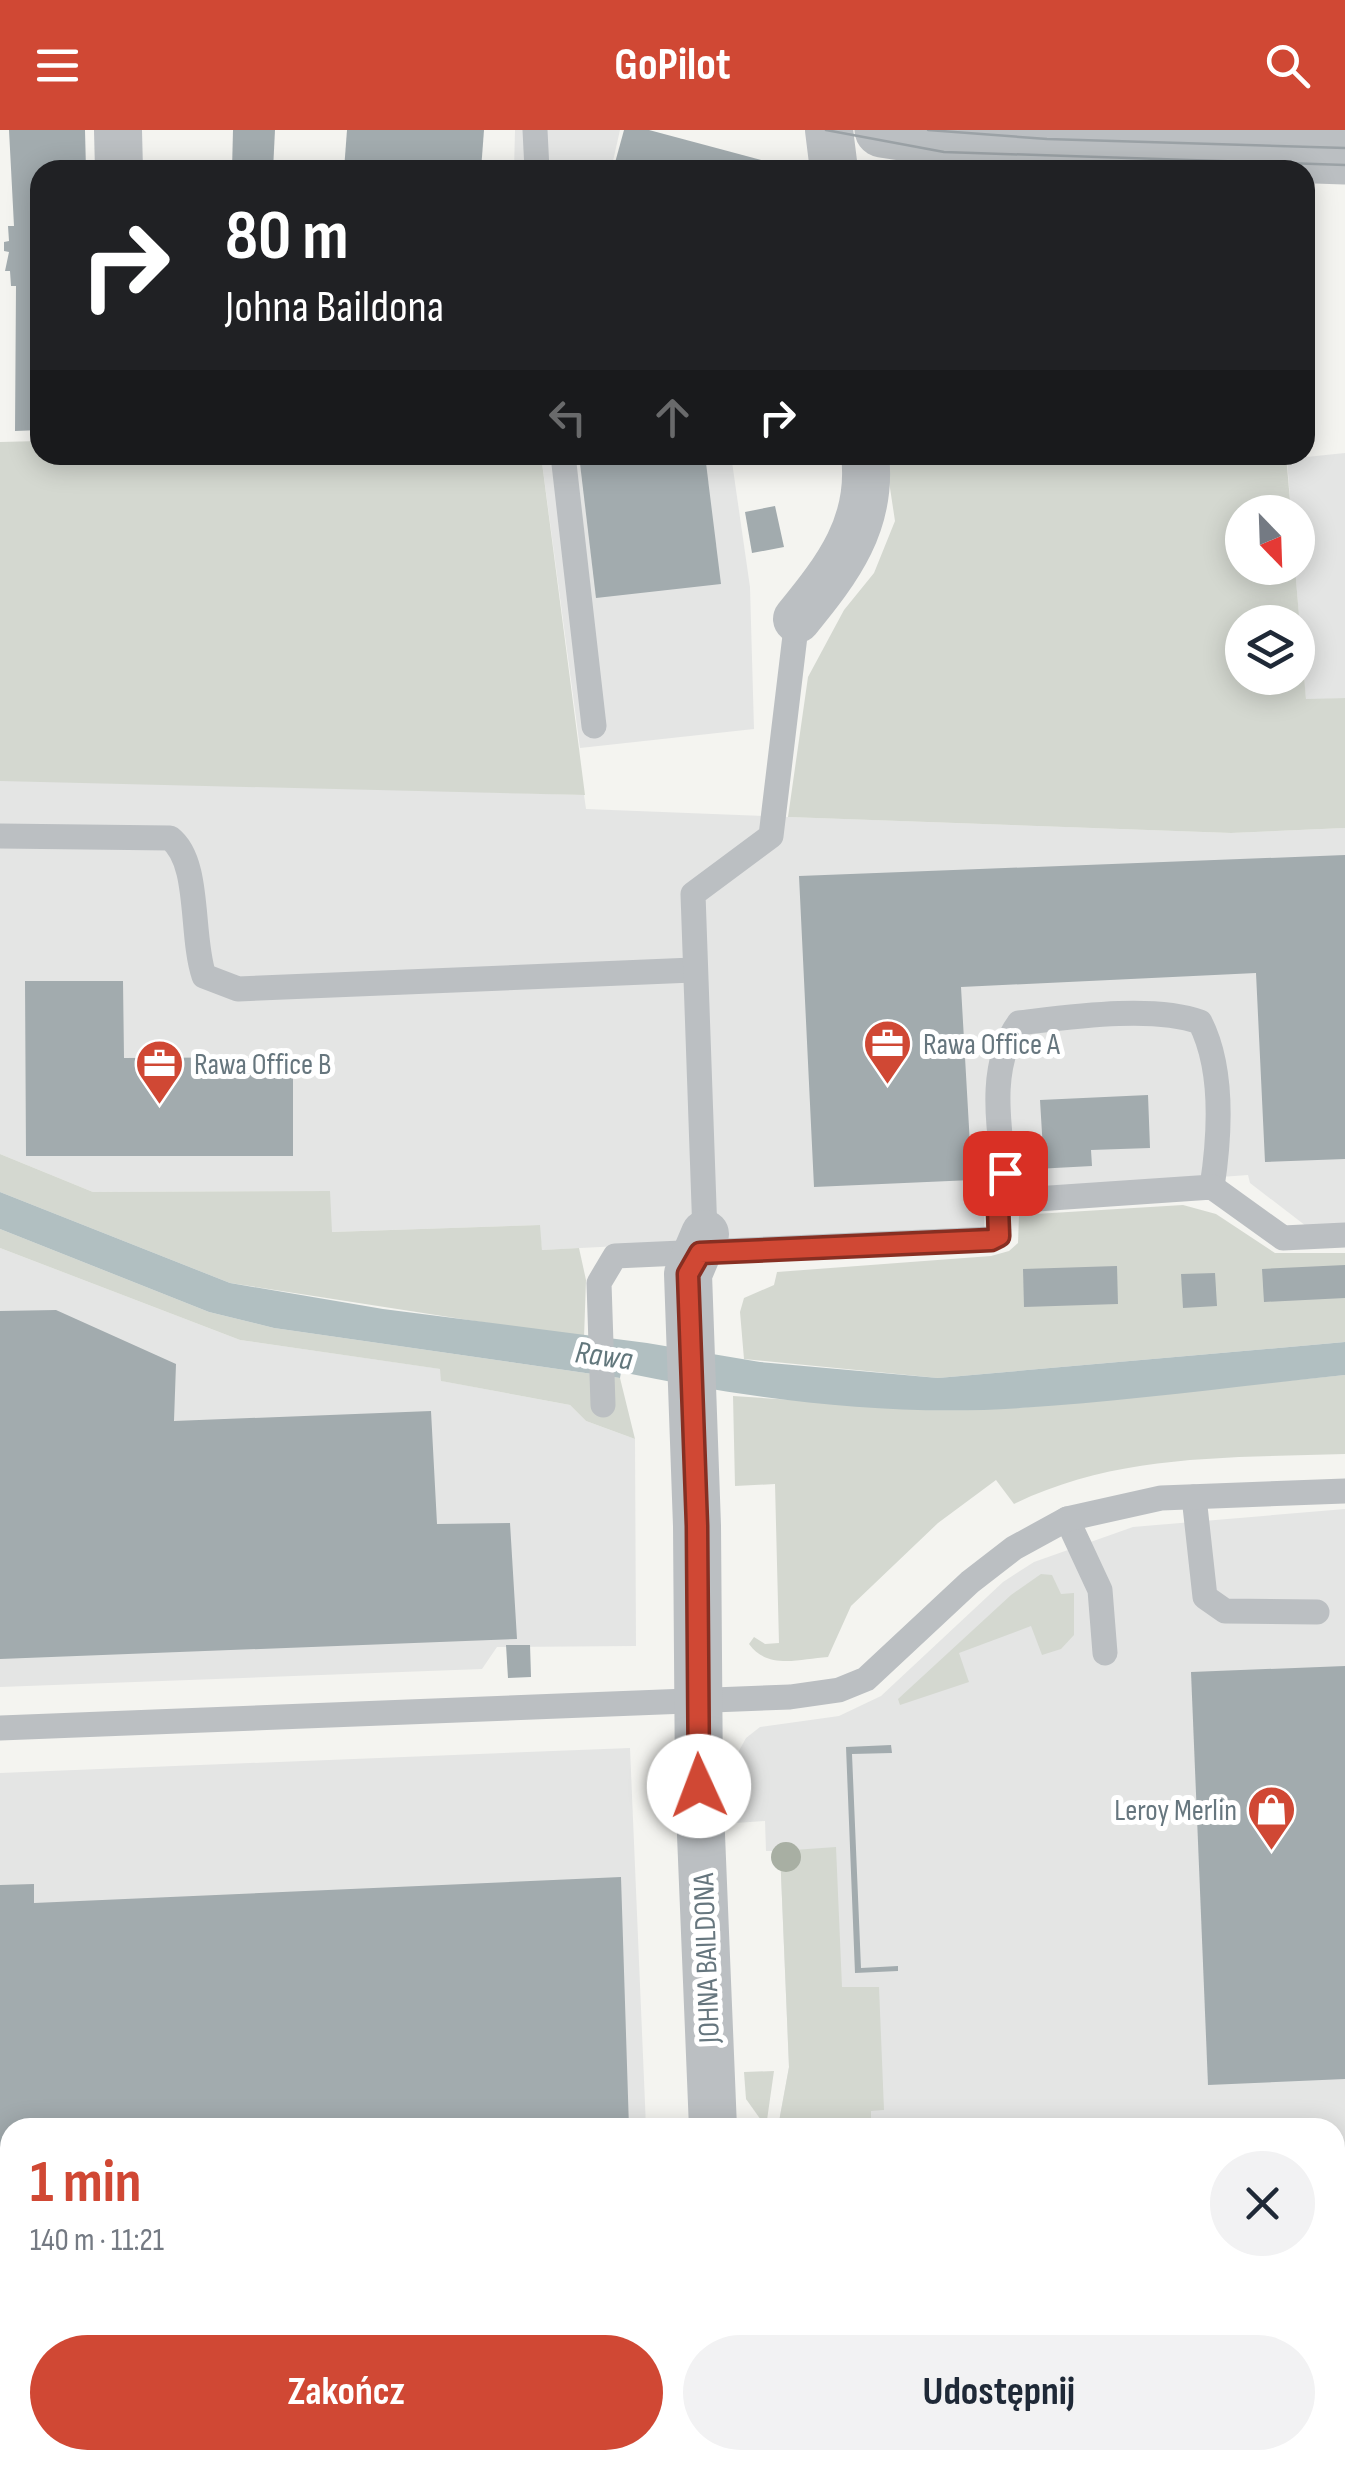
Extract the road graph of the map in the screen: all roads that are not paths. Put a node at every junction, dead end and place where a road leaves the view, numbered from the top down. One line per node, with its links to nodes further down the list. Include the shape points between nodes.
1 (118, 130): 7 (street)
2 (535, 130): 8 (lane)
3 (829, 130): 9 (street)
4 (882, 130): 5 (street)
5 (980, 138): 6 (street)
6 (1345, 157)
7 (119, 160)
8 (536, 160)
9 (833, 160)
10 (564, 465): 13 (lane)
11 (866, 465): 12 (street, via 860,528 838,570)
12 (797, 620): 15 (lane, via 771,836 693,894)
13 (594, 726)
14 (0, 836): 15 (lane, via 170,838 190,864 194,946 204,976 238,989)
15 (693, 970): 19 (lane)
16 (1212, 1187): 17 (lane); 17 (lane, via 1215,1074 1200,1022 1180,1015 1062,1018 1019,1023 1002,1046); 18 (lane, via 1283,1238)
17 (1007, 1201): 19 (lane, via 998,1206 999,1236 991,1240)
18 (1345, 1235)
19 (703, 1243): 20 (lane, via 615,1256 599,1283); 26 (street, JOHNA BAILDONA, via 688,1274)
20 (603, 1405)
21 (1345, 1492): 22 (lane)
22 (1194, 1497): 23 (lane); 24 (lane, via 1204,1597 1225,1611)
23 (1068, 1519): 25 (lane, via 1100,1590); 26 (lane, via 970,1582 866,1680 790,1698)
24 (1318, 1612)
25 (1105, 1652)
26 (697, 1701): 27 (lane); 28 (street, JOHNA BAILDONA)
27 (0, 1728)
28 (713, 2118)

